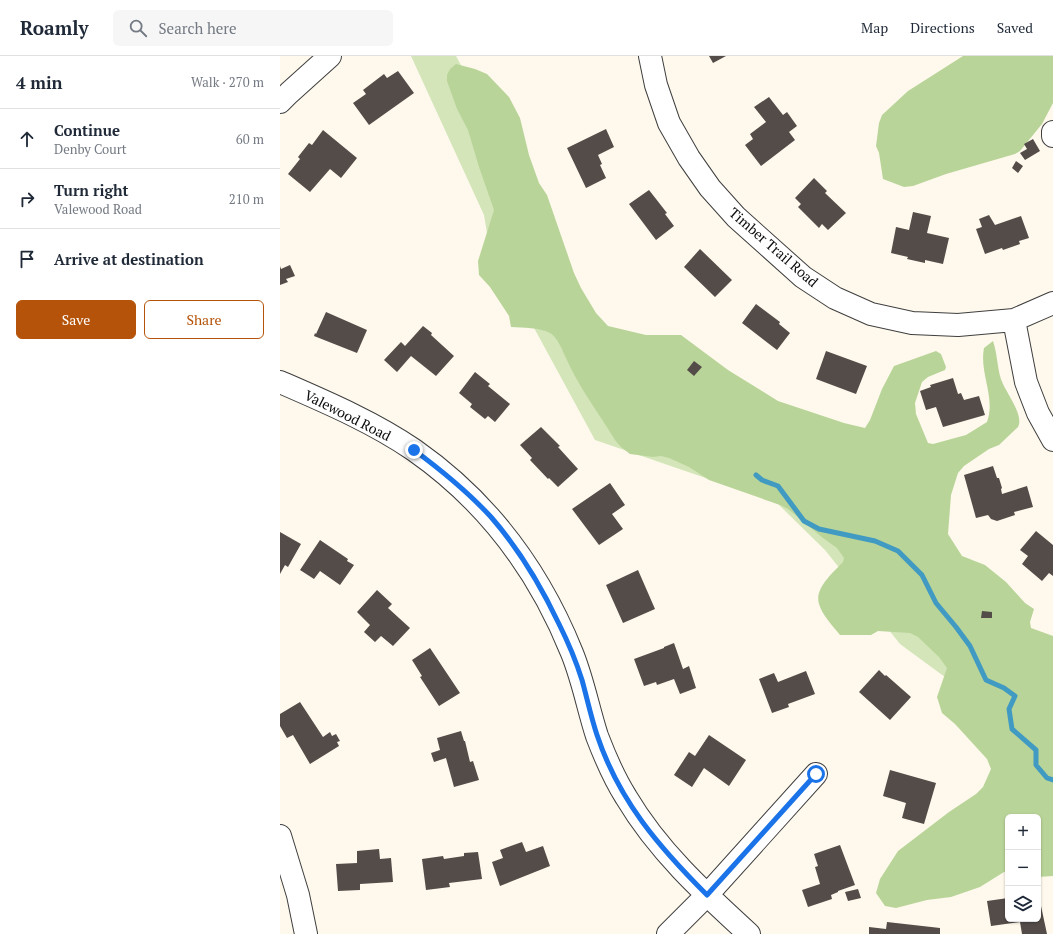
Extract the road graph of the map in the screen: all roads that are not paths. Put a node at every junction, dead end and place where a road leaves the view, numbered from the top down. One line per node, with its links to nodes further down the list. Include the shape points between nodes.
1 (330, 56): 3 (street)
2 (650, 56): 7 (street, Timber Trail Road, via 656,85 670,123 689,158 710,188 736,217 803,277 835,298 871,314 912,323 958,325)
3 (280, 102)
4 (1053, 132): 5 (street)
5 (1053, 136)
6 (1053, 303): 7 (street, Timber Trail Road)
7 (1014, 320): 9 (street, via 1026,382 1038,413)
8 (280, 382): 12 (street, Valewood Road, via 352,414 414,450 439,469 491,517 528,567 560,624 582,678 597,735 625,796 661,847)
9 (1053, 440)
10 (816, 774): 12 (street)
11 (280, 836): 13 (street, via 298,895)
12 (707, 895): 14 (street); 15 (street, Valewood Road)
13 (306, 934)
14 (668, 934)
15 (749, 934)

